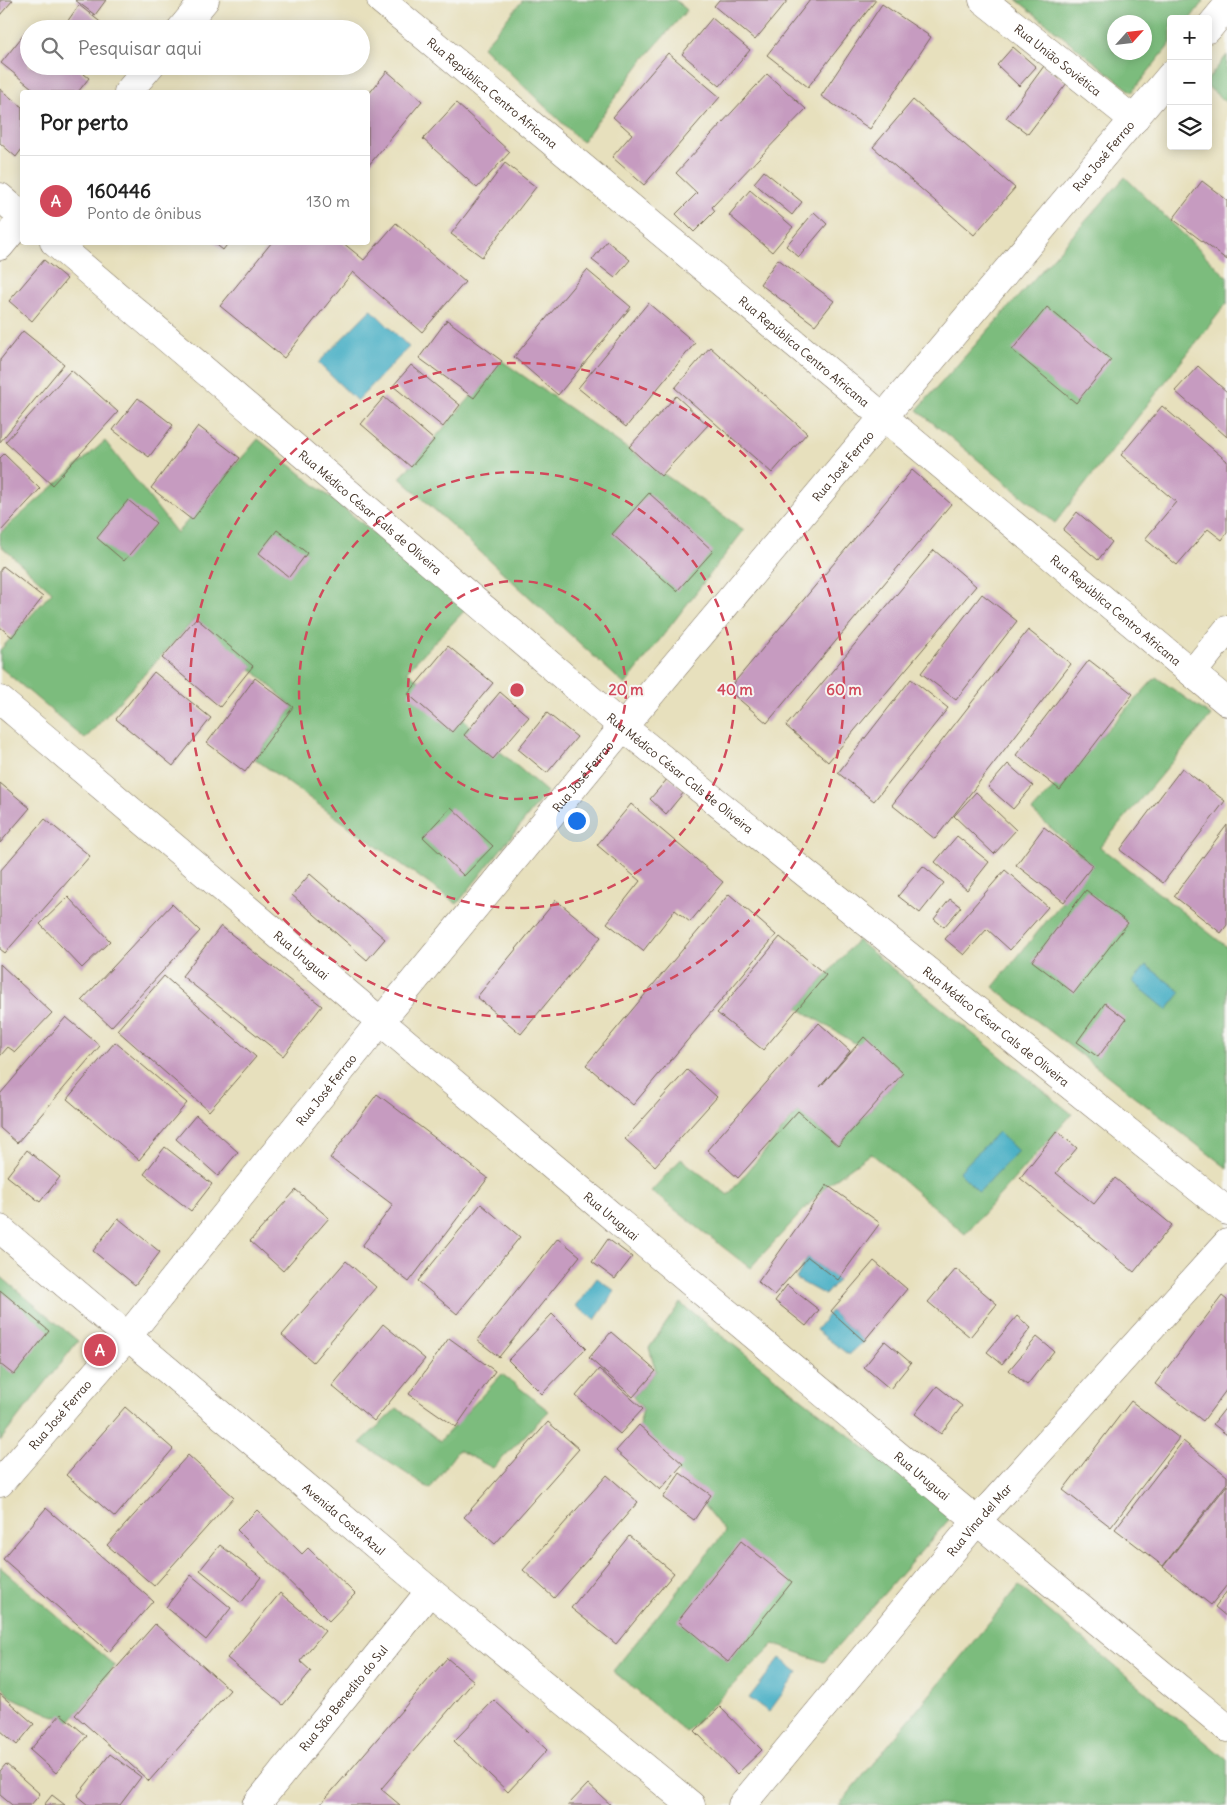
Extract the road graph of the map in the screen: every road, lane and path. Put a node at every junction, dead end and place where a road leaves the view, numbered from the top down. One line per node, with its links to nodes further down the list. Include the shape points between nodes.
1 (205, 0): 5 (street)
2 (381, 0): 16 (street, Rua República Centro Africana)
3 (983, 0): 10 (street, Rua União Soviética)
4 (1227, 6): 6 (street)
5 (188, 20)
6 (1212, 24)
7 (142, 75): 9 (street)
8 (1167, 80): 10 (street, Rua José Ferrao)
9 (130, 90)
10 (1134, 120): 16 (street, Rua José Ferrao)
11 (0, 197): 12 (street)
12 (20, 216)
13 (20, 221): 15 (street)
14 (58, 245): 21 (street, Rua Médico César Cals de Oliveira)
15 (0, 246)
16 (884, 416): 18 (street, Rua República Centro Africana); 21 (street, Rua José Ferrao)
17 (1227, 630): 18 (street)
18 (1193, 672): 20 (street, Rua República Centro Africana)
19 (0, 700): 22 (street, Rua Uruguai)
20 (1227, 702)
21 (623, 726): 22 (street, Rua José Ferrao); 23 (street, Rua Médico César Cals de Oliveira)
22 (380, 1022): 26 (street, Rua José Ferrao); 28 (street, Rua Uruguai)
23 (1227, 1211)
24 (0, 1229): 26 (street, Avenida Costa Azul)
25 (1227, 1243): 28 (street, Rua Vina del Mar)
26 (127, 1337): 27 (street, Rua José Ferrao); 29 (street, Avenida Costa Azul)
27 (0, 1483)
28 (976, 1522): 30 (street, Rua Uruguai); 33 (street, Rua Vina del Mar)
29 (430, 1591): 31 (street, Rua São Benedito do Sul); 32 (street, Avenida Costa Azul)
30 (1227, 1728)
31 (256, 1805)
32 (690, 1805)
33 (742, 1805)

